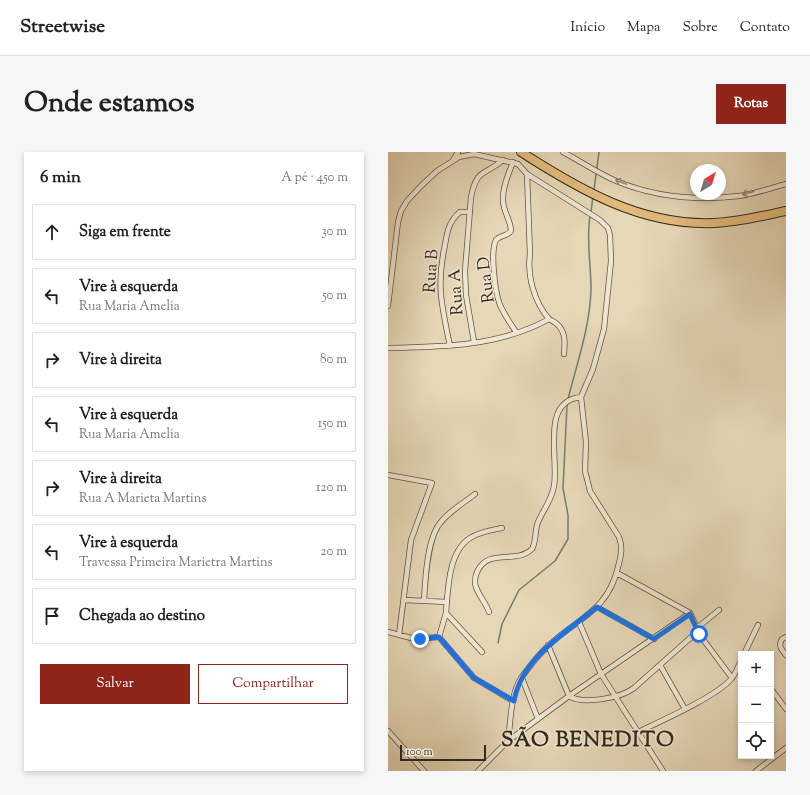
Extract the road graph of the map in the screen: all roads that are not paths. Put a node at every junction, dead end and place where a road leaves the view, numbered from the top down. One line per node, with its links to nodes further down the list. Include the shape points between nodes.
1 (458, 152): 5 (street)
2 (521, 152): 9 (highway, via 588,193 654,218 714,224)
3 (563, 152): 8 (street, one-way to 3, via 740,195 706,198 674,196 640,189 616,180)
4 (503, 160): 5 (street, via 474,154); 6 (street); 10 (street, Rua A, via 478,176 473,187)
5 (452, 161): 11 (street, via 421,186 401,211)
6 (513, 162): 7 (street); 13 (street, Rua D, via 503,197 512,231 500,237 494,244 496,290 503,311)
7 (527, 174): 12 (street, via 529,265 538,299); 18 (street, via 600,220 608,228 610,235 611,262 604,329 593,369)
8 (786, 184)
9 (786, 211)
10 (470, 212): 14 (street, Rua A, via 465,271 466,295); 15 (street, Rua B, via 460,212 452,219 440,264 440,297)
11 (388, 306)
12 (549, 319): 13 (street); 17 (street, via 558,325 564,334)
13 (516, 332): 14 (street)
14 (474, 342): 15 (street)
15 (450, 346): 16 (street)
16 (388, 348)
17 (564, 354)
18 (581, 396): 22 (street, via 586,442 585,477 590,491 619,537 622,551); 28 (street, via 564,402 555,417 554,487 548,506 538,521 533,547 529,552 515,558 495,557 480,566 475,580 476,586)
19 (388, 475): 23 (street, via 432,483 412,540)
20 (475, 494): 24 (street, via 436,529 427,566)
21 (502, 528): 25 (street, via 470,538 460,549 452,573)
22 (617, 573): 26 (street, via 611,590); 30 (street)
23 (404, 600): 24 (street); 35 (street)
24 (424, 601): 25 (street)
25 (447, 602): 29 (street)
26 (597, 607): 31 (street); 38 (street)
27 (719, 610): 33 (street)
28 (489, 612)
29 (446, 613): 36 (street); 41 (street)
30 (690, 614): 33 (street); 38 (street)
31 (579, 622): 39 (street); 45 (street)
32 (758, 625): 40 (street)
33 (697, 630): 43 (street); 47 (street)
34 (388, 632): 35 (street)
35 (399, 636): 36 (street, via 416,639)
36 (439, 637): 51 (street, via 474,678)
37 (786, 637): 42 (street, via 780,643)
38 (654, 639): 45 (street)
39 (548, 646): 46 (street); 49 (street)
40 (745, 651)
41 (482, 652)
42 (786, 655)
43 (660, 665): 50 (street, via 630,691); 52 (street)
44 (738, 667): 47 (street)
45 (601, 674): 49 (street); 50 (street)
46 (522, 678): 51 (street); 54 (street)
47 (732, 678): 52 (street)
48 (774, 693): 53 (street)
49 (569, 696): 50 (street, via 578,699); 54 (street)
50 (614, 697): 56 (street)
51 (514, 701): 57 (street)
52 (686, 709): 56 (street)
53 (786, 709)
54 (538, 720): 57 (street)
55 (388, 731): 59 (street)
56 (638, 732): 61 (street)
57 (508, 741): 60 (street)
58 (786, 748): 62 (street)
59 (424, 771)
60 (478, 771)
61 (663, 771)
62 (756, 771)

